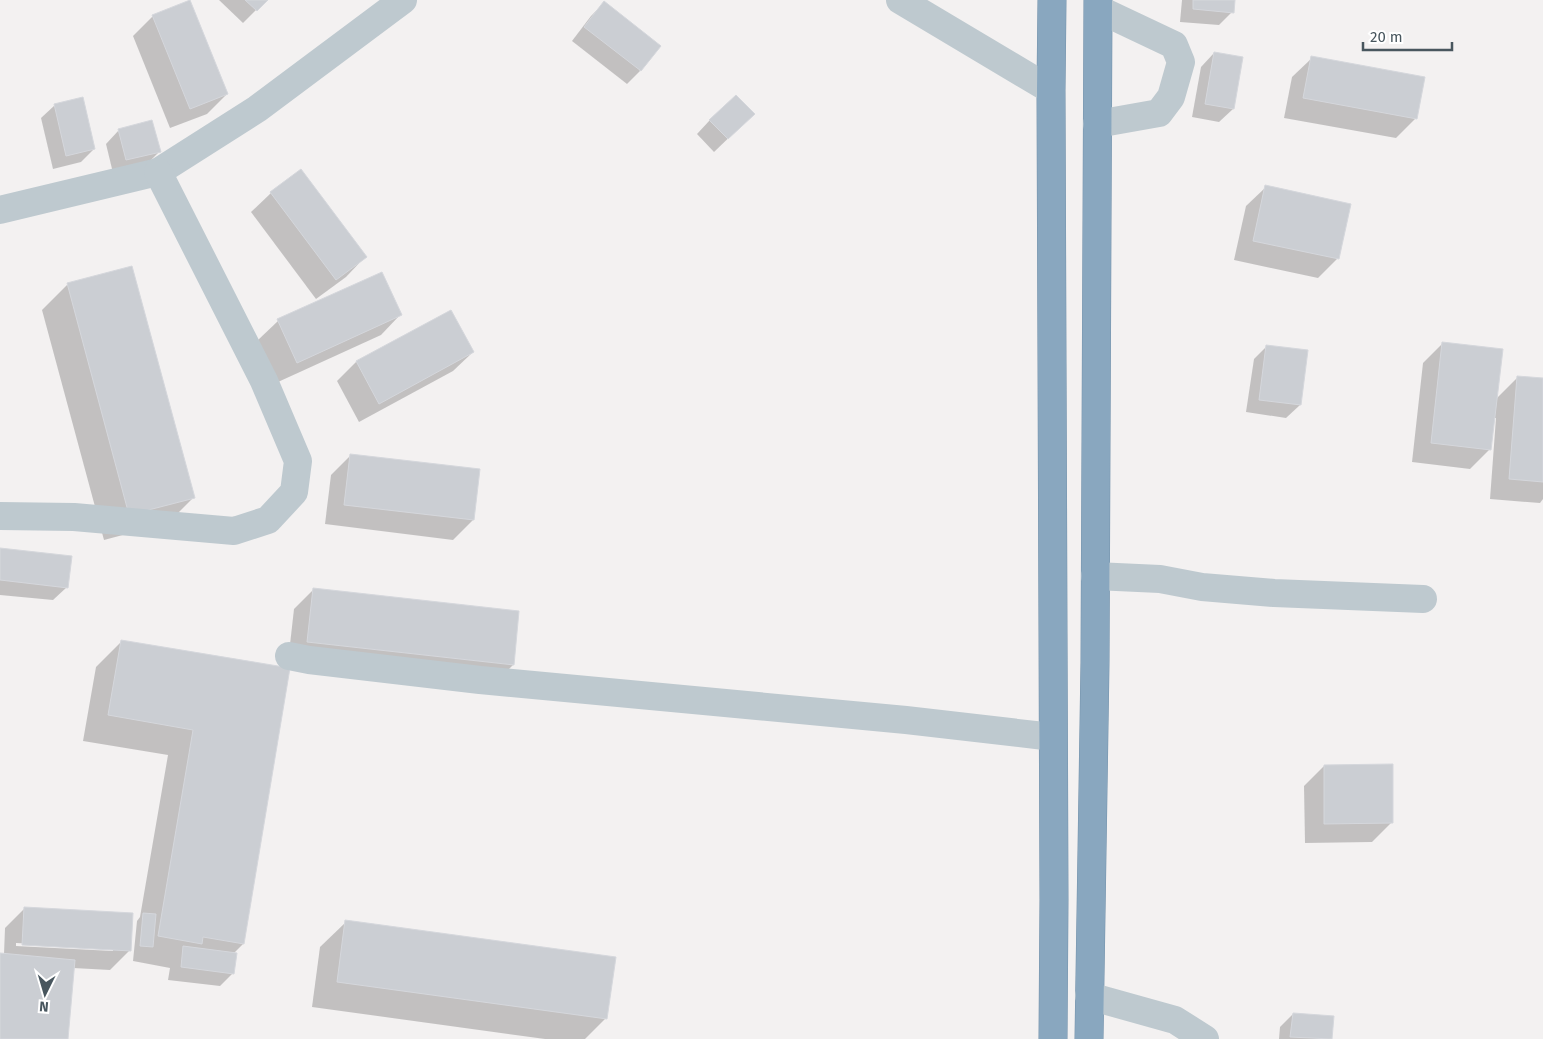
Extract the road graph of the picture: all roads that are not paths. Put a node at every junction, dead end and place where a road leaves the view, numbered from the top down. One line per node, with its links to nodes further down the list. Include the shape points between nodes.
1 (403, 0): 7 (street, via 257,109)
2 (900, 0): 5 (street)
3 (1052, 0): 5 (highway)
4 (1098, 4): 6 (highway); 6 (street, via 1174,45 1181,62 1171,96 1159,113)
5 (1051, 90): 13 (highway)
6 (1097, 124): 10 (highway)
7 (158, 172): 8 (street); 9 (street, via 264,381 298,461 294,492 268,520 234,531 74,517)
8 (0, 210)
9 (0, 516)
10 (1095, 576): 11 (street, via 1160,579 1202,587 1274,593); 14 (highway)
11 (1423, 599)
12 (289, 656): 13 (street, via 480,680)
13 (1053, 737): 15 (highway)
14 (1090, 996): 16 (highway); 17 (street, via 1175,1020)
15 (1053, 1039)
16 (1089, 1039)
17 (1205, 1039)

